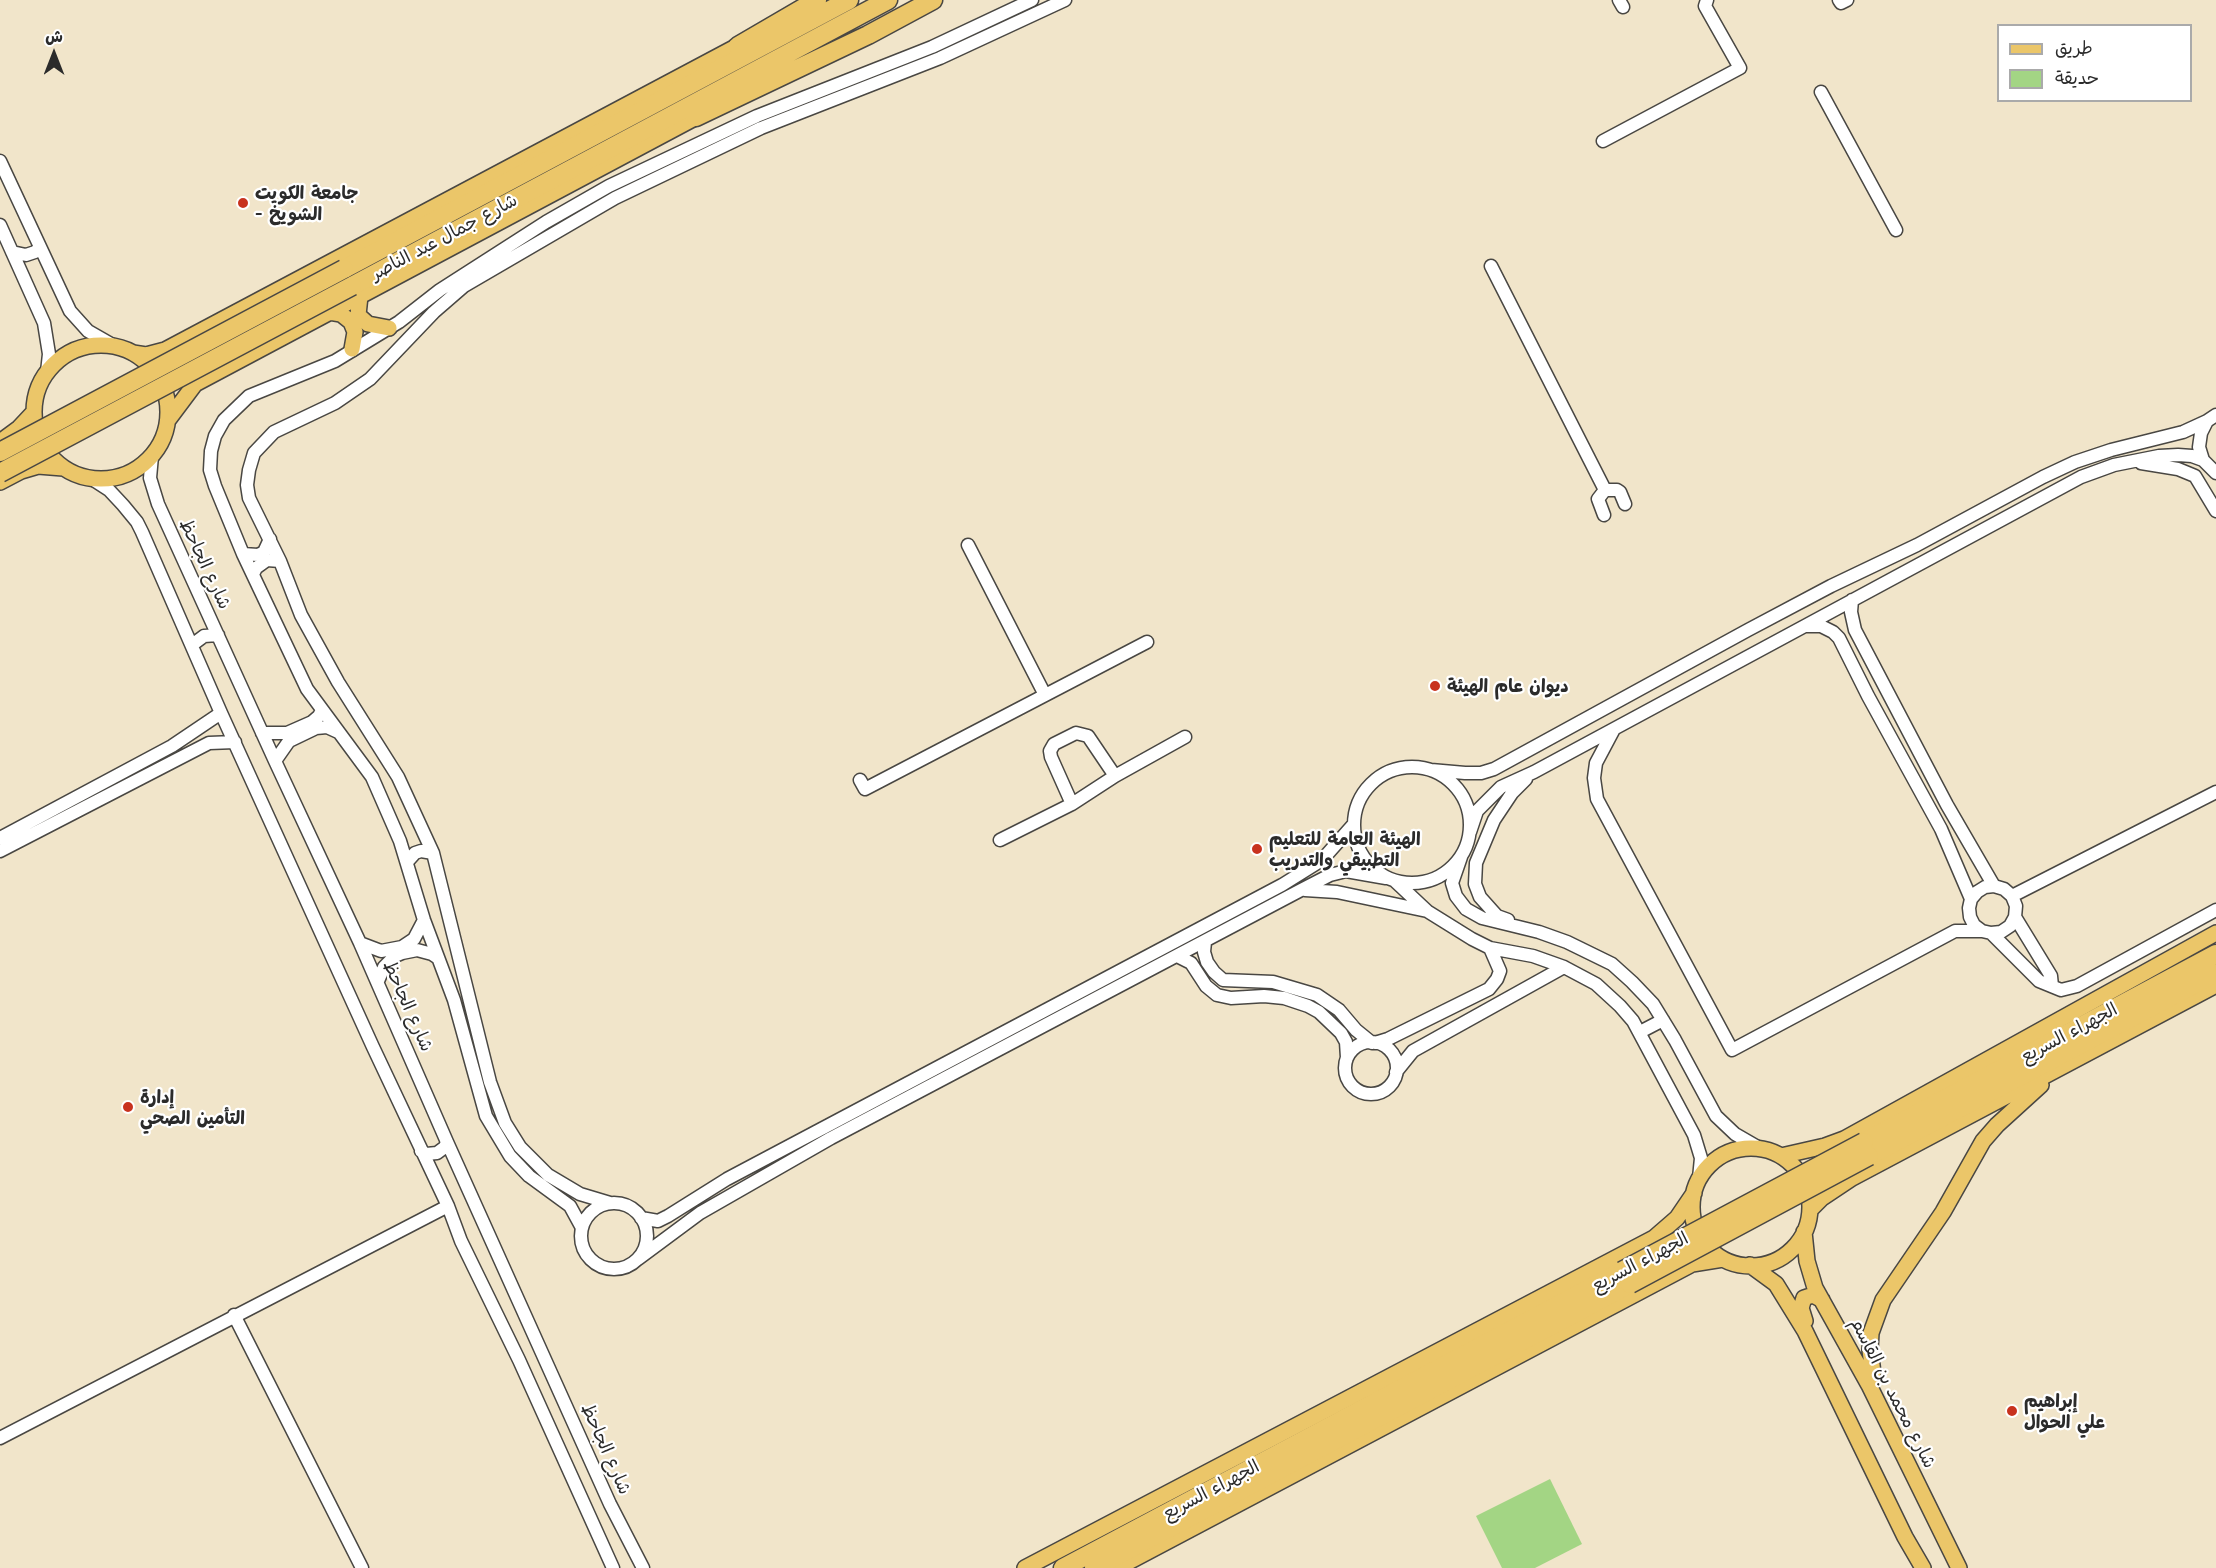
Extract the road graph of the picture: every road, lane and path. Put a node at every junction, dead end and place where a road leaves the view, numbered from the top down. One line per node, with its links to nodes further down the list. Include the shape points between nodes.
1 (817, 0): 12 (highway)
2 (824, 0): 12 (main road)
3 (849, 0): 35 (highway, شارع جمال عبد الناصر, bridge)
4 (888, 0): 41 (highway, شارع جمال عبد الناصر, bridge)
5 (916, 0): 16 (main road)
6 (933, 0): 16 (highway)
7 (1032, 0): 14 (street)
8 (1065, 0): 14 (street, via 940,58)
9 (1707, 0): 17 (street, via 1705,6 1740,68)
10 (1839, 0): 11 (street)
11 (1847, 0)
12 (736, 47): 29 (main road, via 165,350 146,355)
13 (1821, 92): 20 (street)
14 (804, 104): 15 (street)
15 (774, 116): 26 (street, via 609,186 440,290); 52 (street, via 615,198 464,286 370,379 335,403 274,432 254,453 247,485 249,498)
16 (696, 117): 24 (main road)
17 (1603, 141)
18 (0, 161): 21 (street)
19 (0, 225): 22 (street)
20 (1896, 230)
21 (40, 248): 22 (street, via 26,255); 27 (street, via 76,319)
22 (12, 252): 30 (street, via 44,323 49,354)
23 (1491, 266): 47 (street)
24 (360, 296): 25 (main road); 26 (main road, via 358,315 368,324)
25 (329, 312): 28 (main road, via 341,314 351,322 355,332); 33 (main road, via 195,384)
26 (389, 328): 28 (street)
27 (116, 347): 29 (main road); 30 (main road, via 81,348)
28 (352, 349): 54 (street, via 335,361 249,396 224,420 215,436 210,470)
29 (133, 353): 33 (main road, via 161,381)
30 (47, 372): 31 (main road, via 36,396)
31 (34, 412): 34 (main road); 40 (main road, via 41,442)
32 (2212, 418): 37 (street, via 2201,433 2199,447); 39 (street, via 2183,432)
33 (168, 420): 36 (main road, via 164,437)
34 (0, 442)
35 (0, 452)
36 (152, 456): 45 (main road, via 124,475); 59 (street, شارع الجاحظ, via 150,478 154,496)
37 (2203, 460): 38 (street, via 2178,454); 42 (street)
38 (2131, 461): 44 (street); 50 (street, via 2195,476)
39 (2075, 462): 43 (street); 44 (street)
40 (63, 468): 45 (main road); 46 (main road, via 38,466)
41 (0, 473)
42 (2216, 473)
43 (2043, 477): 48 (street); 65 (street)
44 (2081, 477): 48 (street)
45 (92, 479): 61 (street, via 117,498 137,522)
46 (0, 482)
47 (1605, 490): 49 (street, via 1620,492); 51 (street, via 1598,499)
48 (2051, 493): 57 (street)
49 (1625, 504)
50 (2216, 511)
51 (1604, 515)
52 (270, 539): 54 (street, via 264,552); 55 (street)
53 (968, 545): 64 (street)
54 (243, 554): 56 (street)
55 (280, 561): 56 (street, via 261,563); 84 (street, via 301,615 398,777)
56 (253, 574): 66 (street, via 307,688)
57 (1852, 600): 58 (street); 62 (street, via 1852,621)
58 (1805, 626): 63 (street, via 1821,626 1833,632); 68 (street)
59 (218, 635): 61 (street, via 204,636); 71 (street, شارع الجاحظ)
60 (1147, 642): 64 (street)
61 (192, 645): 67 (street)
62 (1867, 653): 63 (street); 93 (street)
63 (1851, 661): 96 (street, via 1941,829)
64 (1046, 694): 79 (street, via 944,741 865,789)
65 (1608, 706): 68 (street); 76 (street, via 1494,769 1473,773)
66 (322, 710): 70 (street); 71 (street, via 312,722 287,733)
67 (221, 713): 69 (street); 73 (street)
68 (1617, 727): 77 (street); 101 (street, via 1596,763 1597,799 1732,1050)
69 (201, 729): 74 (street); 85 (street)
70 (339, 732): 75 (street, via 316,728 289,741); 87 (street, via 372,777)
71 (262, 733): 75 (street, شارع الجاحظ)
72 (1185, 737): 78 (street)
73 (235, 742): 74 (street); 127 (street)
74 (209, 743): 88 (street)
75 (275, 761): 106 (street, شارع الجاحظ)
76 (1431, 770): 82 (street, via 1404,768 1373,782 1362,795); 83 (street, via 1461,794 1469,812)
77 (1534, 772): 83 (street, via 1501,787 1487,799 1477,811); 102 (street, via 1512,793 1494,820 1476,863 1475,884 1479,897 1497,916)
78 (1115, 776): 81 (street); 81 (street, via 1088,736 1076,733 1054,744 1051,756)
79 (860, 780)
80 (2216, 792): 95 (street)
81 (1072, 804): 86 (street)
82 (1353, 825): 92 (street, via 1363,858); 105 (street, via 1332,851 1310,869)
83 (1470, 832): 90 (street)
84 (425, 835): 87 (street, via 411,845); 89 (street)
85 (0, 838)
86 (1000, 840)
87 (400, 841): 91 (street)
88 (0, 851)
89 (433, 853): 91 (street, via 421,851); 131 (street, via 490,1082 505,1122 520,1147 548,1175 580,1194)
90 (1461, 857): 92 (street, via 1432,880 1413,884); 102 (street, via 1452,883 1466,909 1482,918)
91 (407, 862): 100 (street)
92 (1390, 880): 94 (street, via 1346,871); 98 (street)
93 (1994, 886): 95 (street); 96 (street, via 1977,892)
94 (1301, 890): 98 (street, via 1330,891); 107 (street)
95 (2012, 896): 99 (street)
96 (1970, 904): 101 (street); 103 (street, via 1970,918)
97 (2216, 910): 116 (street, via 2077,986 2061,990)
98 (1427, 911): 108 (street)
99 (2015, 917): 103 (street, via 2001,932); 116 (street, via 2051,976)
100 (424, 920): 106 (street, via 414,939 402,947 381,951); 111 (street)
101 (1955, 931): 103 (street)
102 (1539, 932): 117 (street, via 1612,964 1653,1004)
103 (1986, 932): 116 (street, via 2039,981)
104 (2216, 933): 128 (main road, الجهراء السريع, via 1844,1138)
105 (1190, 934): 107 (street); 119 (street)
106 (360, 943): 114 (street, شارع الجاحظ)
107 (1201, 944): 110 (street); 120 (street, via 1207,962 1223,980 1273,982 1317,995)
108 (1491, 948): 112 (street); 120 (street, via 1500,971 1489,989)
109 (2216, 954): 149 (highway, الجهراء السريع, bridge)
110 (1177, 956): 121 (street); 122 (street, via 1191,963 1217,995 1284,998 1319,1012 1341,1033)
111 (438, 958): 114 (street, via 417,950 402,953 384,967); 135 (street, via 493,1130 519,1167 570,1206)
112 (1564, 967): 118 (street, via 1596,984); 124 (street, via 1413,1051)
113 (2216, 973): 150 (highway, الجهراء السريع, bridge)
114 (378, 981): 125 (street, شارع الجاحظ)
115 (2216, 985): 123 (main road, الجهراء السريع)
116 (2052, 986)
117 (1663, 1020): 118 (street); 126 (street, via 1716,1116 1735,1134)
118 (1640, 1032): 129 (street, via 1699,1146)
119 (997, 1034): 121 (street); 134 (street, via 727,1179 668,1216 658,1221)
120 (1374, 1043): 122 (street, via 1358,1046); 124 (street, via 1394,1057)
121 (1004, 1046): 137 (street, via 735,1192)
122 (1347, 1058): 124 (street, via 1349,1082 1363,1093 1381,1092 1389,1087)
123 (2055, 1070): 133 (main road, الجهراء السريع, via 1852,1178); 143 (main road, via 1983,1141 1948,1204 1883,1300 1871,1333 1873,1373)
124 (1396, 1072)
125 (447, 1142): 127 (street, via 437,1153); 147 (street, شارع الجاحظ, via 610,1504)
126 (1761, 1149): 128 (main road); 129 (main road, via 1730,1152 1712,1162)
127 (421, 1151): 132 (street)
128 (1780, 1156): 133 (main road, via 1803,1179)
129 (1700, 1178): 130 (main road)
130 (1694, 1193): 138 (main road, via 1693,1215 1700,1236); 148 (main road, الجهراء السريع, via 1677,1218 1654,1238)
131 (610, 1203): 134 (street, via 628,1206); 135 (street, via 589,1214)
132 (448, 1206): 141 (street); 146 (street)
133 (1810, 1210): 136 (main road)
134 (641, 1218): 137 (street, via 647,1239)
135 (582, 1228): 137 (street, via 582,1247 592,1262 618,1269)
136 (1804, 1232): 139 (main road, via 1782,1257); 140 (main road, شارع محمد بن القاسم, via 1810,1277)
137 (638, 1259)
138 (1724, 1259): 139 (main road); 151 (main road, الجهراء السريع, via 1692,1264)
139 (1750, 1265): 142 (main road, via 1776,1284)
140 (1822, 1300): 142 (main road, via 1810,1295 1802,1301); 143 (main road, شارع محمد بن القاسم)
141 (234, 1315): 144 (street); 145 (street)
142 (1805, 1330): 152 (main road)
143 (1869, 1385): 153 (main road, شارع محمد بن القاسم)
144 (0, 1438)
145 (362, 1568)
146 (613, 1568)
147 (643, 1568)
148 (1025, 1568)
149 (1063, 1568)
150 (1094, 1568)
151 (1117, 1568)
152 (1923, 1568)
153 (1959, 1568)

